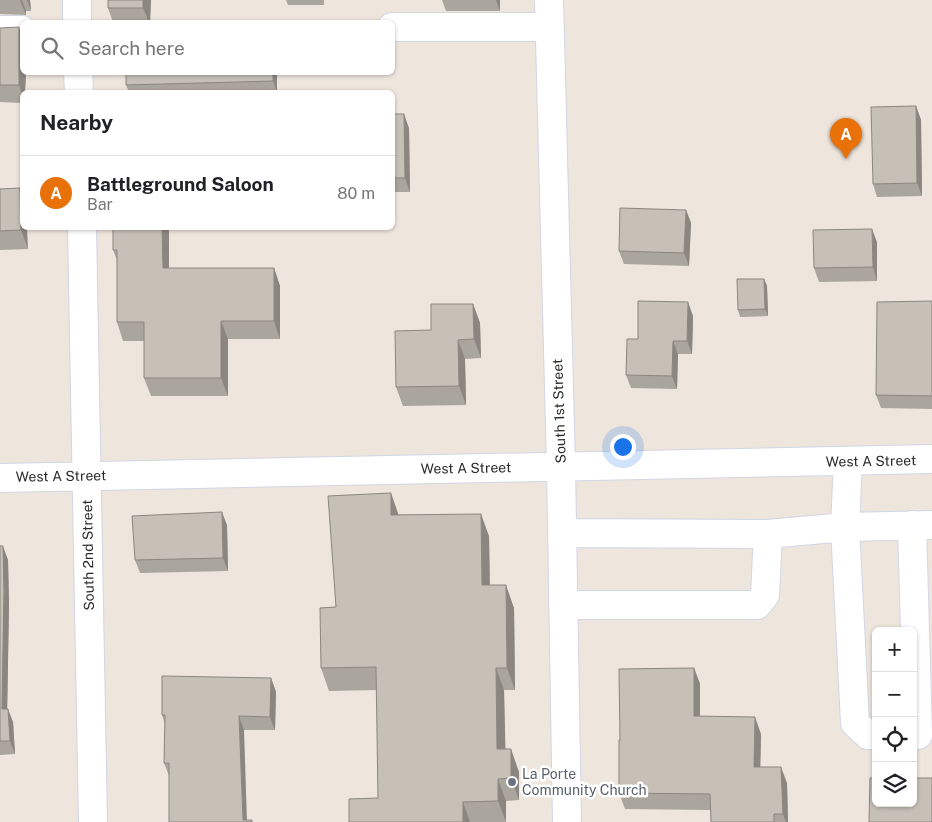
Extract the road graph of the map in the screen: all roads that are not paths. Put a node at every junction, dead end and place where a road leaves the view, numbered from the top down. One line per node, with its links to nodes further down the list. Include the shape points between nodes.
1 (77, 0): 3 (street)
2 (549, 0): 5 (street, South 1st Street)
3 (78, 20)
4 (395, 27): 5 (street)
5 (549, 27): 13 (street, South 1st Street)
6 (0, 30): 7 (street)
7 (20, 30)
8 (78, 75): 9 (street)
9 (79, 90)
10 (82, 230): 14 (street, South 2nd Street)
11 (932, 460): 12 (street, West A Street)
12 (848, 461): 13 (street, West A Street); 17 (street)
13 (561, 466): 14 (street, West A Street); 18 (street, South 1st Street)
14 (87, 476): 15 (street, West A Street); 23 (street, South 2nd Street)
15 (0, 478)
16 (922, 525): 17 (street); 22 (street)
17 (844, 527): 19 (street); 21 (street, via 855,723)
18 (562, 533): 19 (street); 20 (street, South 1st Street)
19 (768, 534): 20 (street, via 765,595 757,605)
20 (563, 605): 24 (street, South 1st Street)
21 (872, 735)
22 (921, 735)
23 (93, 822)
24 (568, 822)

